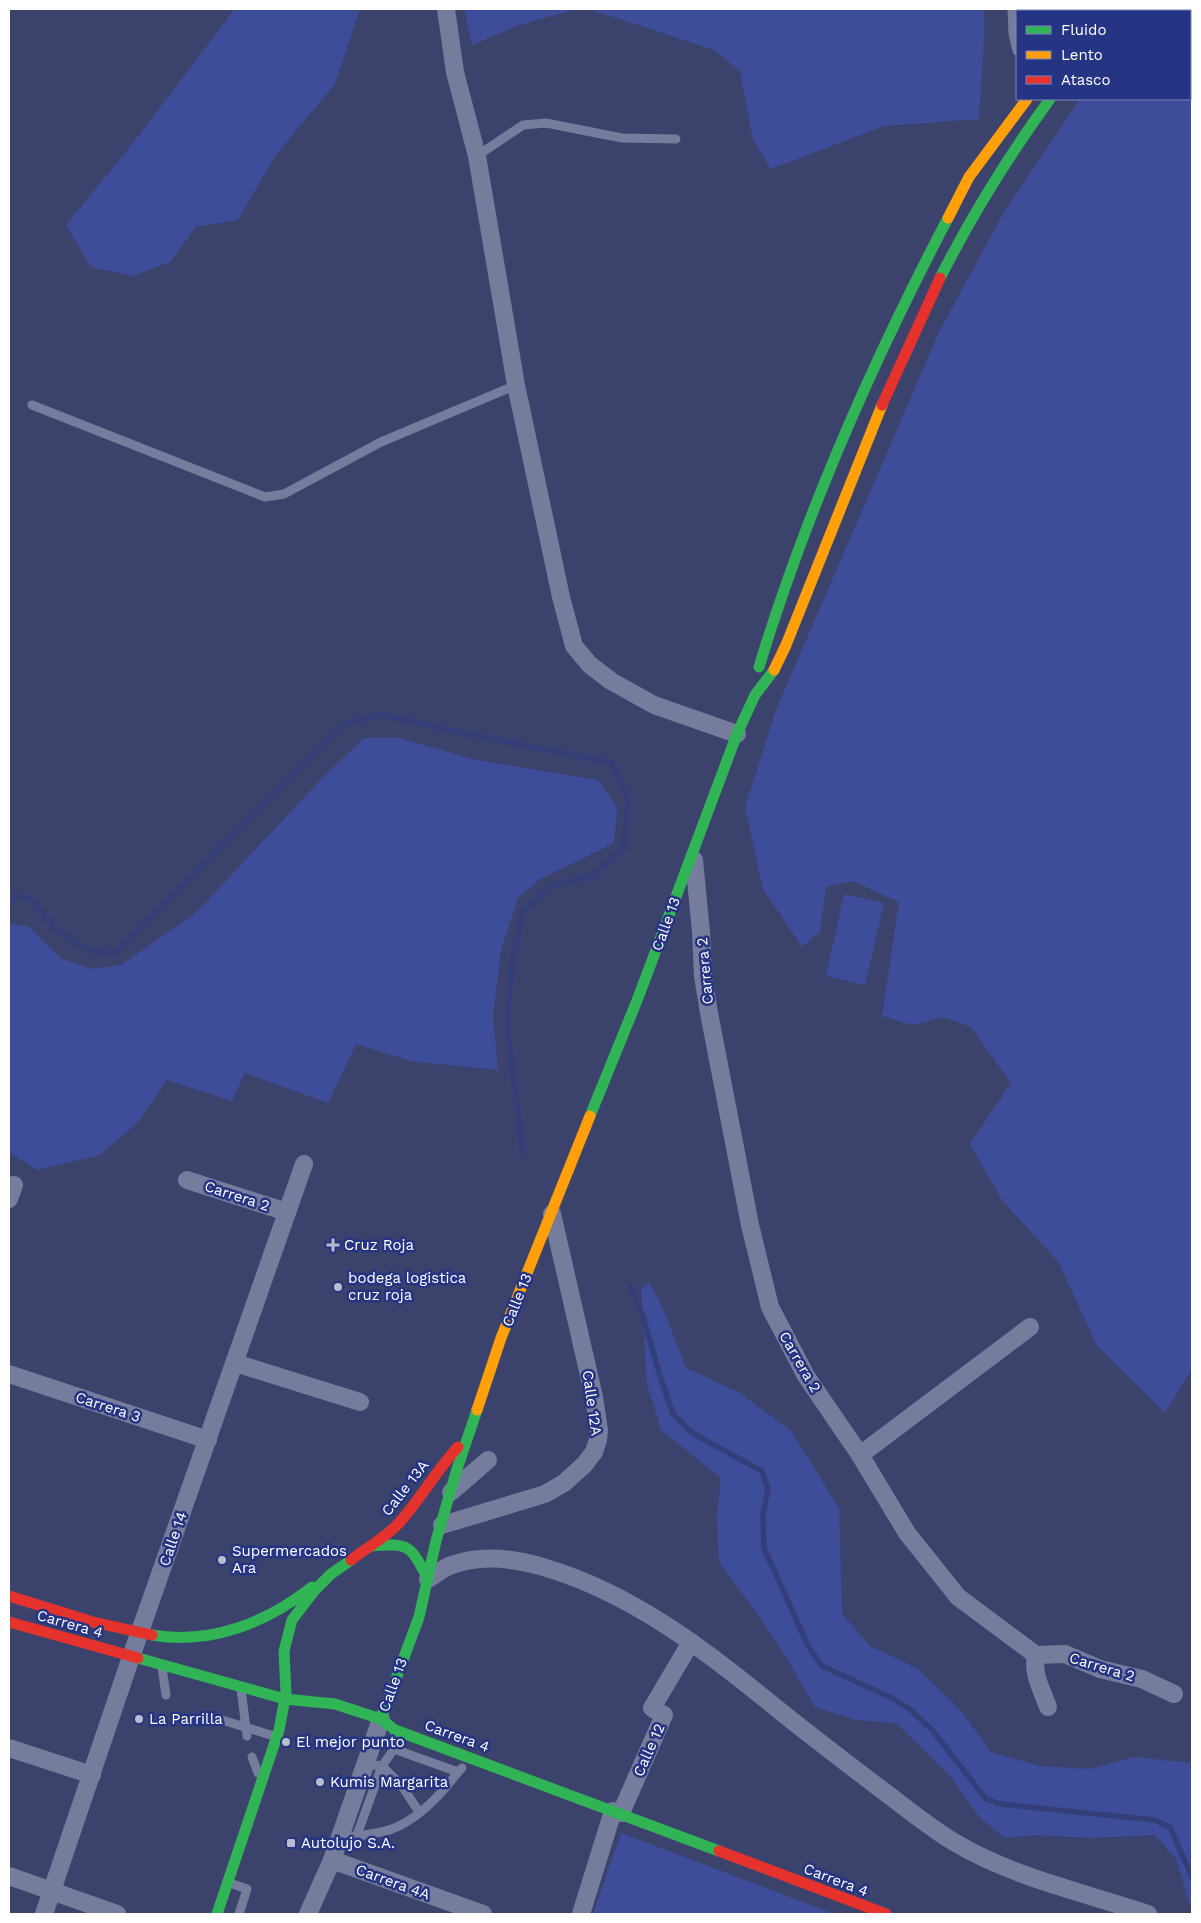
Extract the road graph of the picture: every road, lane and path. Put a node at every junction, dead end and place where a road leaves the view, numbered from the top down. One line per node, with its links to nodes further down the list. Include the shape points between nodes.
1 (446, 9): 7 (street, via 455,72)
2 (1012, 9): 3 (lane)
3 (1016, 47)
4 (1026, 100): 10 (main road, via 968,177 915,280 864,391 777,608 758,670)
5 (1049, 100): 10 (main road, via 994,180 960,237 862,450 786,645 771,676)
6 (676, 139): 7 (lane, via 622,138 546,123 523,125)
7 (477, 156): 8 (street)
8 (516, 385): 9 (lane, via 381,442 284,494 265,497); 11 (street, via 574,646 590,665 611,681 654,705)
9 (32, 405)
10 (756, 695): 11 (main road, Calle 13)
11 (737, 734): 12 (main road, Calle 13)
12 (693, 850): 16 (main road, Calle 13, via 642,989); 23 (street, Carrera 2, via 708,1013 750,1225 770,1307 806,1376)
13 (304, 1164): 15 (street, Calle 14)
14 (187, 1180): 15 (street, Carrera 2)
15 (287, 1212): 18 (street, Calle 14)
16 (551, 1214): 21 (main road, Calle 13); 26 (street, Calle 12A, via 594,1397 599,1430 594,1452 564,1483 545,1494)
17 (1030, 1327): 23 (street)
18 (234, 1363): 20 (street); 22 (street, Calle 14)
19 (9, 1374): 22 (street, Carrera 3)
20 (360, 1402)
21 (467, 1437): 25 (main road, Calle 13); 27 (main road, Calle 13A, via 445,1461 406,1515)
22 (208, 1440): 32 (street, Calle 14)
23 (860, 1455): 34 (street, Carrera 2, via 906,1533 958,1597)
24 (488, 1460): 25 (street)
25 (451, 1493): 26 (main road, Calle 13)
26 (442, 1526): 29 (main road, Calle 13)
27 (370, 1546): 28 (main road, Calle 13A); 29 (main road, via 402,1544 412,1549)
28 (331, 1574): 32 (main road, Carrera 4, via 282,1609 228,1631 181,1639); 40 (main road, Calle 13A, via 292,1620 284,1652)
29 (428, 1580): 33 (street, via 449,1566 473,1560 501,1558 526,1562 596,1586 629,1602); 42 (main road, Calle 13, via 419,1617)
30 (9, 1596): 32 (main road, Carrera 4)
31 (9, 1622): 35 (main road, Carrera 4)
32 (139, 1635): 35 (street, Calle 14)
33 (691, 1642): 56 (street, Calle 12, via 652,1708 664,1715); 72 (street, via 850,1766 953,1841 1027,1876)
34 (1036, 1655): 38 (street, Carrera 2, via 1065,1654 1100,1669 1142,1679); 41 (street, via 1034,1665)
35 (131, 1657): 36 (main road, Carrera 4); 53 (street, Calle 14)
36 (162, 1665): 37 (main road, Carrera 4); 39 (lane)
37 (240, 1686): 40 (main road, Carrera 4); 45 (lane)
38 (1174, 1694)
39 (166, 1695)
40 (285, 1700): 42 (main road, Carrera 4, via 326,1702); 46 (main road, Calle 13A)
41 (1048, 1707)
42 (381, 1719): 44 (main road, Carrera 4); 51 (street, Calle 13)
43 (222, 1720): 45 (lane)
44 (395, 1730): 48 (lane); 50 (main road, Carrera 4)
45 (246, 1732): 46 (lane)
46 (278, 1733): 54 (main road, Calle 13A)
47 (9, 1748): 53 (street)
48 (394, 1749): 51 (lane); 52 (lane)
49 (252, 1757): 54 (lane)
50 (473, 1758): 52 (lane); 56 (main road, Carrera 4)
51 (374, 1765): 55 (lane, via 402,1786); 57 (lane); 58 (street, Calle 13)
52 (458, 1772): 55 (lane, via 442,1792)
53 (92, 1774): 62 (street, Calle 14)
54 (262, 1782): 61 (main road, Calle 13A)
55 (419, 1812): 57 (lane, via 399,1826)
56 (617, 1812): 63 (main road, Carrera 4); 70 (street, Calle 12)
57 (357, 1835): 58 (lane)
58 (339, 1838): 59 (street, Calle 13)
59 (332, 1860): 68 (street, Calle 13); 69 (street, Carrera 4A)
60 (9, 1876): 62 (street)
61 (228, 1882): 66 (main road, Calle 13A); 67 (lane, via 247,1889)
62 (52, 1891): 64 (street, Calle 14); 65 (street)
63 (855, 1909): 71 (main road, Carrera 4)
64 (44, 1914)
65 (117, 1914)
66 (217, 1914)
67 (239, 1914)
68 (308, 1914)
69 (483, 1914)
70 (581, 1914)
71 (886, 1914)
72 (1148, 1914)

